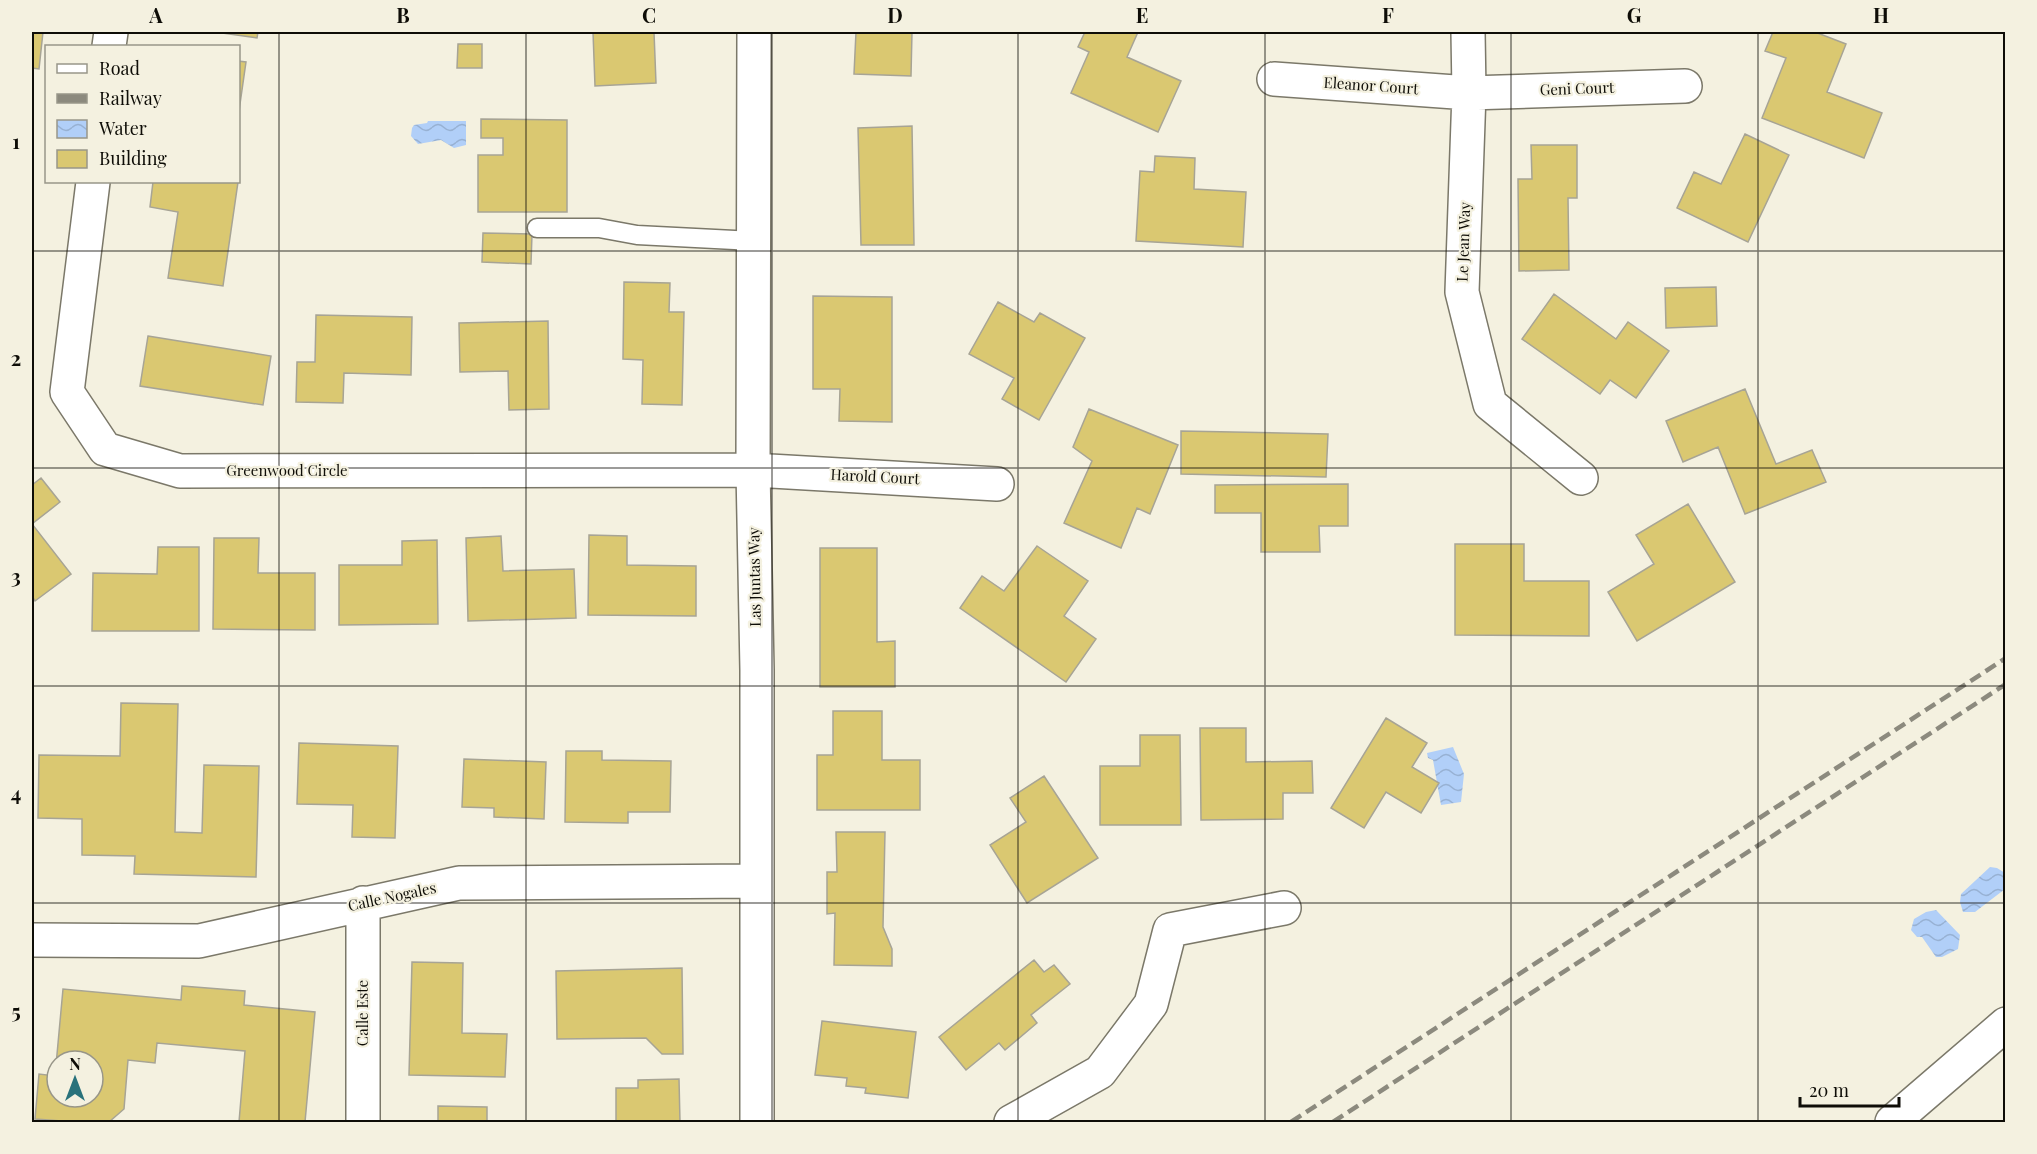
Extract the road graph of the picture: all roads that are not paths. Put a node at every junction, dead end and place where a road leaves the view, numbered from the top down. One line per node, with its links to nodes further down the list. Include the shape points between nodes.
1 (754, 32): 8 (street, Las Juntas Way)
2 (1468, 32): 5 (street, Le Jean Way)
3 (1274, 79): 5 (street, Eleanor Court)
4 (1685, 86): 5 (street, Geni Court)
5 (1469, 93): 10 (street, Le Jean Way, via 1462,292 1490,404)
6 (93, 183): 9 (street, Greenwood Circle, via 67,392 105,449 180,471)
7 (537, 228): 8 (lane, via 598,228 637,235)
8 (754, 241): 9 (street, Las Juntas Way)
9 (753, 470): 11 (street, Harold Court); 12 (street, Las Juntas Way)
10 (1581, 478)
11 (997, 484)
12 (757, 881): 13 (street, Calle Nogales, via 459,883); 18 (street, Las Juntas Way)
13 (363, 903): 15 (street, Calle Nogales, via 199,941); 17 (street, Calle Este)
14 (1284, 908): 19 (street, via 1170,930 1151,1004 1101,1072)
15 (32, 940)
16 (2006, 1024): 20 (street)
17 (363, 1122)
18 (757, 1122)
19 (1011, 1122)
20 (1892, 1122)

